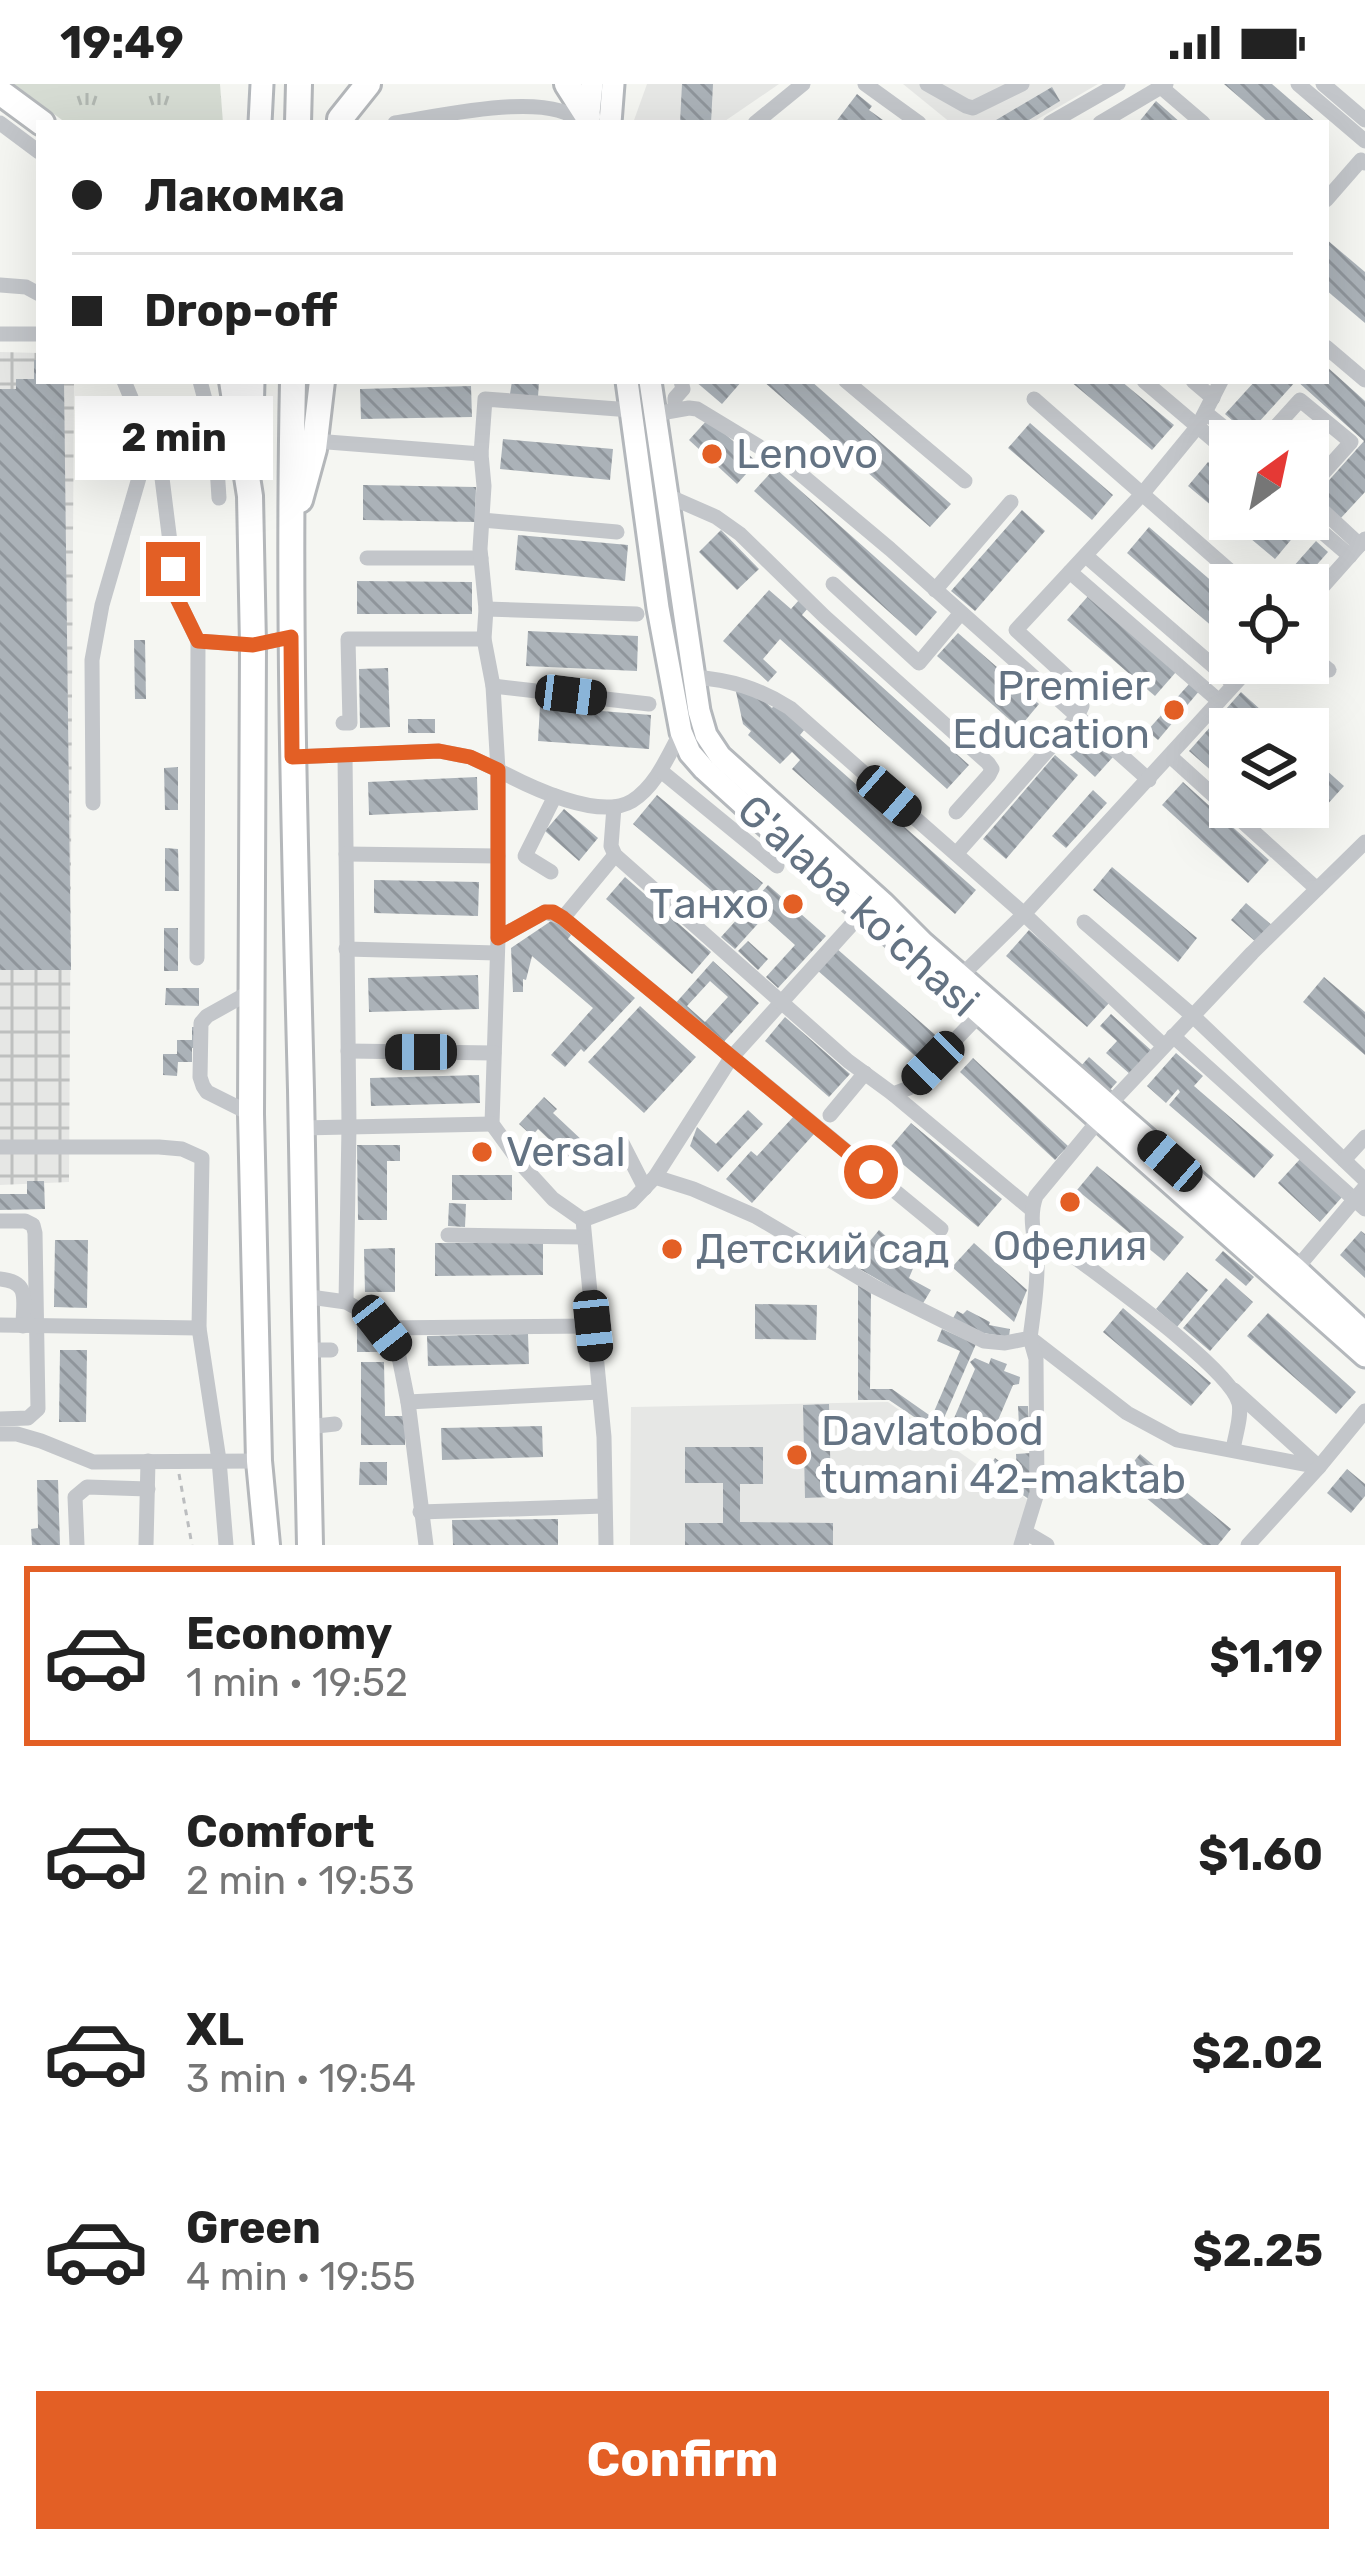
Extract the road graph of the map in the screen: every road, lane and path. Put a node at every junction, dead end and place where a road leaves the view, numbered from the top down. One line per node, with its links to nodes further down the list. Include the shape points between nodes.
1 (262, 84): 21 (main road)
2 (298, 84): 22 (highway)
3 (346, 84): 23 (highway)
4 (368, 84): 24 (highway)
5 (567, 84): 27 (highway)
6 (592, 84): 28 (main road)
7 (613, 84): 29 (main road)
8 (802, 84): 30 (street)
9 (865, 84): 31 (street)
10 (927, 84): 18 (street)
11 (957, 84): 18 (street)
12 (1022, 84): 18 (street)
13 (1118, 84): 32 (street)
14 (1298, 84): 36 (street)
15 (1323, 84): 19 (street)
16 (1163, 86): 33 (street); 34 (street)
17 (0, 92): 20 (highway)
18 (965, 106)
19 (1365, 119)
20 (38, 120)
21 (260, 120)
22 (298, 120)
23 (340, 120)
24 (341, 120)
25 (414, 120): 26 (street, via 522,104)
26 (586, 120)
27 (591, 120)
28 (592, 120)
29 (593, 120)
30 (759, 120)
31 (916, 120)
32 (1055, 120)
33 (1105, 120)
34 (1200, 120)
35 (0, 122): 37 (street)
36 (1365, 141)
37 (36, 150)
38 (1364, 160): 39 (street)
39 (1329, 197)
40 (0, 285): 41 (street)
41 (36, 292)
42 (0, 334): 43 (street)
43 (36, 334)
44 (1329, 350): 45 (street)
45 (1365, 380)
46 (125, 384): 68 (street)
47 (201, 384): 76 (street)
48 (232, 384): 75 (highway)
49 (253, 384): 75 (main road)
50 (293, 384): 82 (highway)
51 (322, 384): 69 (highway)
52 (627, 384): 60 (main road, G'alaba ko'chasi)
53 (651, 384): 61 (main road, G'alaba ko'chasi)
54 (681, 384): 61 (street)
55 (850, 384): 72 (street)
56 (1150, 384): 62 (street)
57 (1194, 384): 62 (street)
58 (1220, 384): 62 (street)
59 (1034, 399): 73 (street)
60 (631, 410): 70 (street, via 485,399); 84 (main road, G'alaba ko'chasi)
61 (665, 412): 74 (main road, G'alaba ko'chasi); 93 (street, via 697,410 783,460)
62 (1206, 412): 63 (street); 64 (street); 73 (street)
63 (1211, 420)
64 (1216, 420)
65 (1282, 420): 66 (street, via 1300,400)
66 (1324, 420)
67 (1329, 424): 71 (street, via 1351,442)
68 (150, 440): 99 (street, via 177,598); 117 (street, via 92,660)
69 (315, 441): 70 (street); 82 (highway)
70 (481, 454): 79 (street)
71 (1329, 469)
72 (965, 481)
73 (1143, 494): 86 (street); 89 (street)
74 (666, 495): 85 (main road, G'alaba ko'chasi); 119 (street, via 740,534 988,763 989,775)
75 (250, 496): 100 (highway)
76 (219, 498)
77 (1011, 502): 93 (street)
78 (1329, 516): 83 (street)
79 (482, 520): 81 (street); 88 (street)
80 (1329, 531): 83 (street)
81 (617, 532)
82 (290, 537): 97 (highway)
83 (1358, 547): 91 (street)
84 (651, 550): 85 (main road); 109 (main road, G'alaba ko'chasi)
85 (675, 551): 102 (main road, G'alaba ko'chasi)
86 (1086, 556): 90 (street); 101 (street)
87 (367, 558): 88 (street)
88 (481, 558): 94 (street)
89 (1222, 564)
90 (1070, 572): 105 (street); 107 (street, via 1016,630 1077,686)
91 (1329, 579)
92 (833, 584): 96 (street, via 919,663)
93 (935, 590): 96 (street)
94 (486, 609): 95 (street); 98 (street)
95 (637, 614)
96 (960, 614): 107 (street)
97 (291, 637): 100 (street); 111 (highway)
98 (484, 639): 104 (street); 108 (street, via 348,639 350,723)
99 (198, 641): 100 (street); 135 (street)
100 (253, 645): 137 (highway)
101 (1209, 662)
102 (694, 677): 123 (street, via 741,683 790,708); 129 (main road, G'alaba ko'chasi, via 706,735 720,757)
103 (1234, 684): 105 (street)
104 (493, 686): 106 (street); 113 (street)
105 (1219, 701): 112 (street)
106 (649, 704)
107 (1077, 717): 115 (street); 123 (street)
108 (343, 723)
109 (681, 732): 114 (street); 129 (main road, G'alaba ko'chasi, via 704,769)
110 (345, 755): 111 (street); 113 (street, via 439,751); 122 (street)
111 (292, 757): 152 (highway)
112 (1171, 757): 115 (street); 128 (street)
113 (498, 770): 116 (street); 125 (street)
114 (661, 771): 118 (street); 126 (street)
115 (1149, 780): 130 (street)
116 (556, 796): 118 (street); 127 (street, via 526,856)
117 (93, 803)
118 (618, 806): 120 (street); 124 (street)
119 (956, 812)
120 (623, 833)
121 (1364, 845): 128 (street)
122 (346, 854): 125 (street); 134 (street)
123 (956, 854): 130 (street)
124 (615, 855): 131 (street); 138 (street)
125 (498, 856): 133 (street)
126 (777, 866)
127 (551, 872)
128 (1317, 889): 140 (street)
129 (860, 901): 136 (main road, G'alaba ko'chasi); 138 (street); 139 (main road, G'alaba ko'chasi)
130 (1024, 914): 136 (street); 141 (street)
131 (563, 918): 133 (street, via 545,912); 144 (street)
132 (1084, 922): 140 (street)
133 (497, 946): 134 (street); 143 (street)
134 (346, 949): 142 (street)
135 (196, 958)
136 (962, 975): 147 (main road, G'alaba ko'chasi)
137 (250, 992): 148 (highway); 148 (street, via 201,1023 200,1077 207,1092)
138 (781, 1001): 144 (street); 145 (street)
139 (980, 1014): 146 (street, via 909,1088); 147 (main road, G'alaba ko'chasi)
140 (1193, 1016): 141 (street); 156 (street)
141 (1168, 1040): 147 (street); 158 (street)
142 (348, 1051): 143 (street); 151 (street)
143 (494, 1053): 150 (street)
144 (730, 1058): 157 (street); 162 (street)
145 (865, 1073): 146 (street); 149 (street)
146 (893, 1094): 159 (street)
147 (1103, 1113): 159 (street); 165 (main road, G'alaba ko'chasi); 178 (main road, G'alaba ko'chasi)
148 (251, 1114): 191 (highway)
149 (830, 1115)
150 (492, 1124): 151 (street); 161 (street)
151 (349, 1126): 152 (street); 168 (street)
152 (302, 1128): 167 (highway)
153 (1365, 1137): 156 (street)
154 (622, 1143): 157 (street)
155 (0, 1147): 172 (street, via 159,1147 202,1158)
156 (1344, 1160): 158 (street)
157 (650, 1183): 161 (street); 175 (street, via 693,1190 755,1216 984,1341)
158 (1362, 1194): 165 (street)
159 (1031, 1209): 175 (street, via 1037,1264)
160 (0, 1221): 170 (street, via 33,1225)
161 (584, 1228): 163 (street); 171 (street)
162 (940, 1229)
163 (448, 1235)
164 (1076, 1258): 179 (street)
165 (1296, 1270): 174 (main road, G'alaba ko'chasi)
166 (0, 1279): 170 (street, via 20,1284)
167 (303, 1296): 168 (street); 176 (highway)
168 (346, 1302): 173 (street)
169 (0, 1325): 170 (street)
170 (29, 1326): 172 (street); 183 (street, via 38,1409 28,1418)
171 (593, 1326): 173 (street); 180 (street)
172 (199, 1328): 188 (street)
173 (382, 1328): 181 (street, via 397,1348)
174 (1365, 1333)
175 (1030, 1338): 187 (street, via 1127,1413 1177,1440); 196 (street, via 1037,1492)
176 (304, 1350): 177 (street); 185 (highway)
177 (331, 1350)
178 (1365, 1356)
179 (1234, 1390): 187 (street, via 1240,1408); 192 (street)
180 (599, 1392): 181 (street); 194 (street)
181 (408, 1402): 195 (street)
182 (1365, 1412): 192 (street)
183 (0, 1419)
184 (335, 1424): 185 (street)
185 (307, 1427): 202 (highway)
186 (0, 1433): 189 (street, via 93,1462)
187 (1233, 1450): 192 (street)
188 (219, 1460): 190 (street); 191 (street); 200 (street)
189 (148, 1461): 190 (street); 193 (street)
190 (177, 1461): 199 (path)
191 (259, 1461): 201 (highway)
192 (1319, 1467): 206 (street)
193 (148, 1489): 197 (street); 198 (street, via 86,1487 75,1497)
194 (604, 1506): 195 (street); 204 (street)
195 (420, 1512): 203 (street)
196 (1023, 1539): 205 (street)
197 (146, 1544)
198 (77, 1545)
199 (192, 1545)
200 (226, 1545)
201 (267, 1545)
202 (310, 1545)
203 (426, 1545)
204 (606, 1545)
205 (1047, 1545)
206 (1248, 1545)

